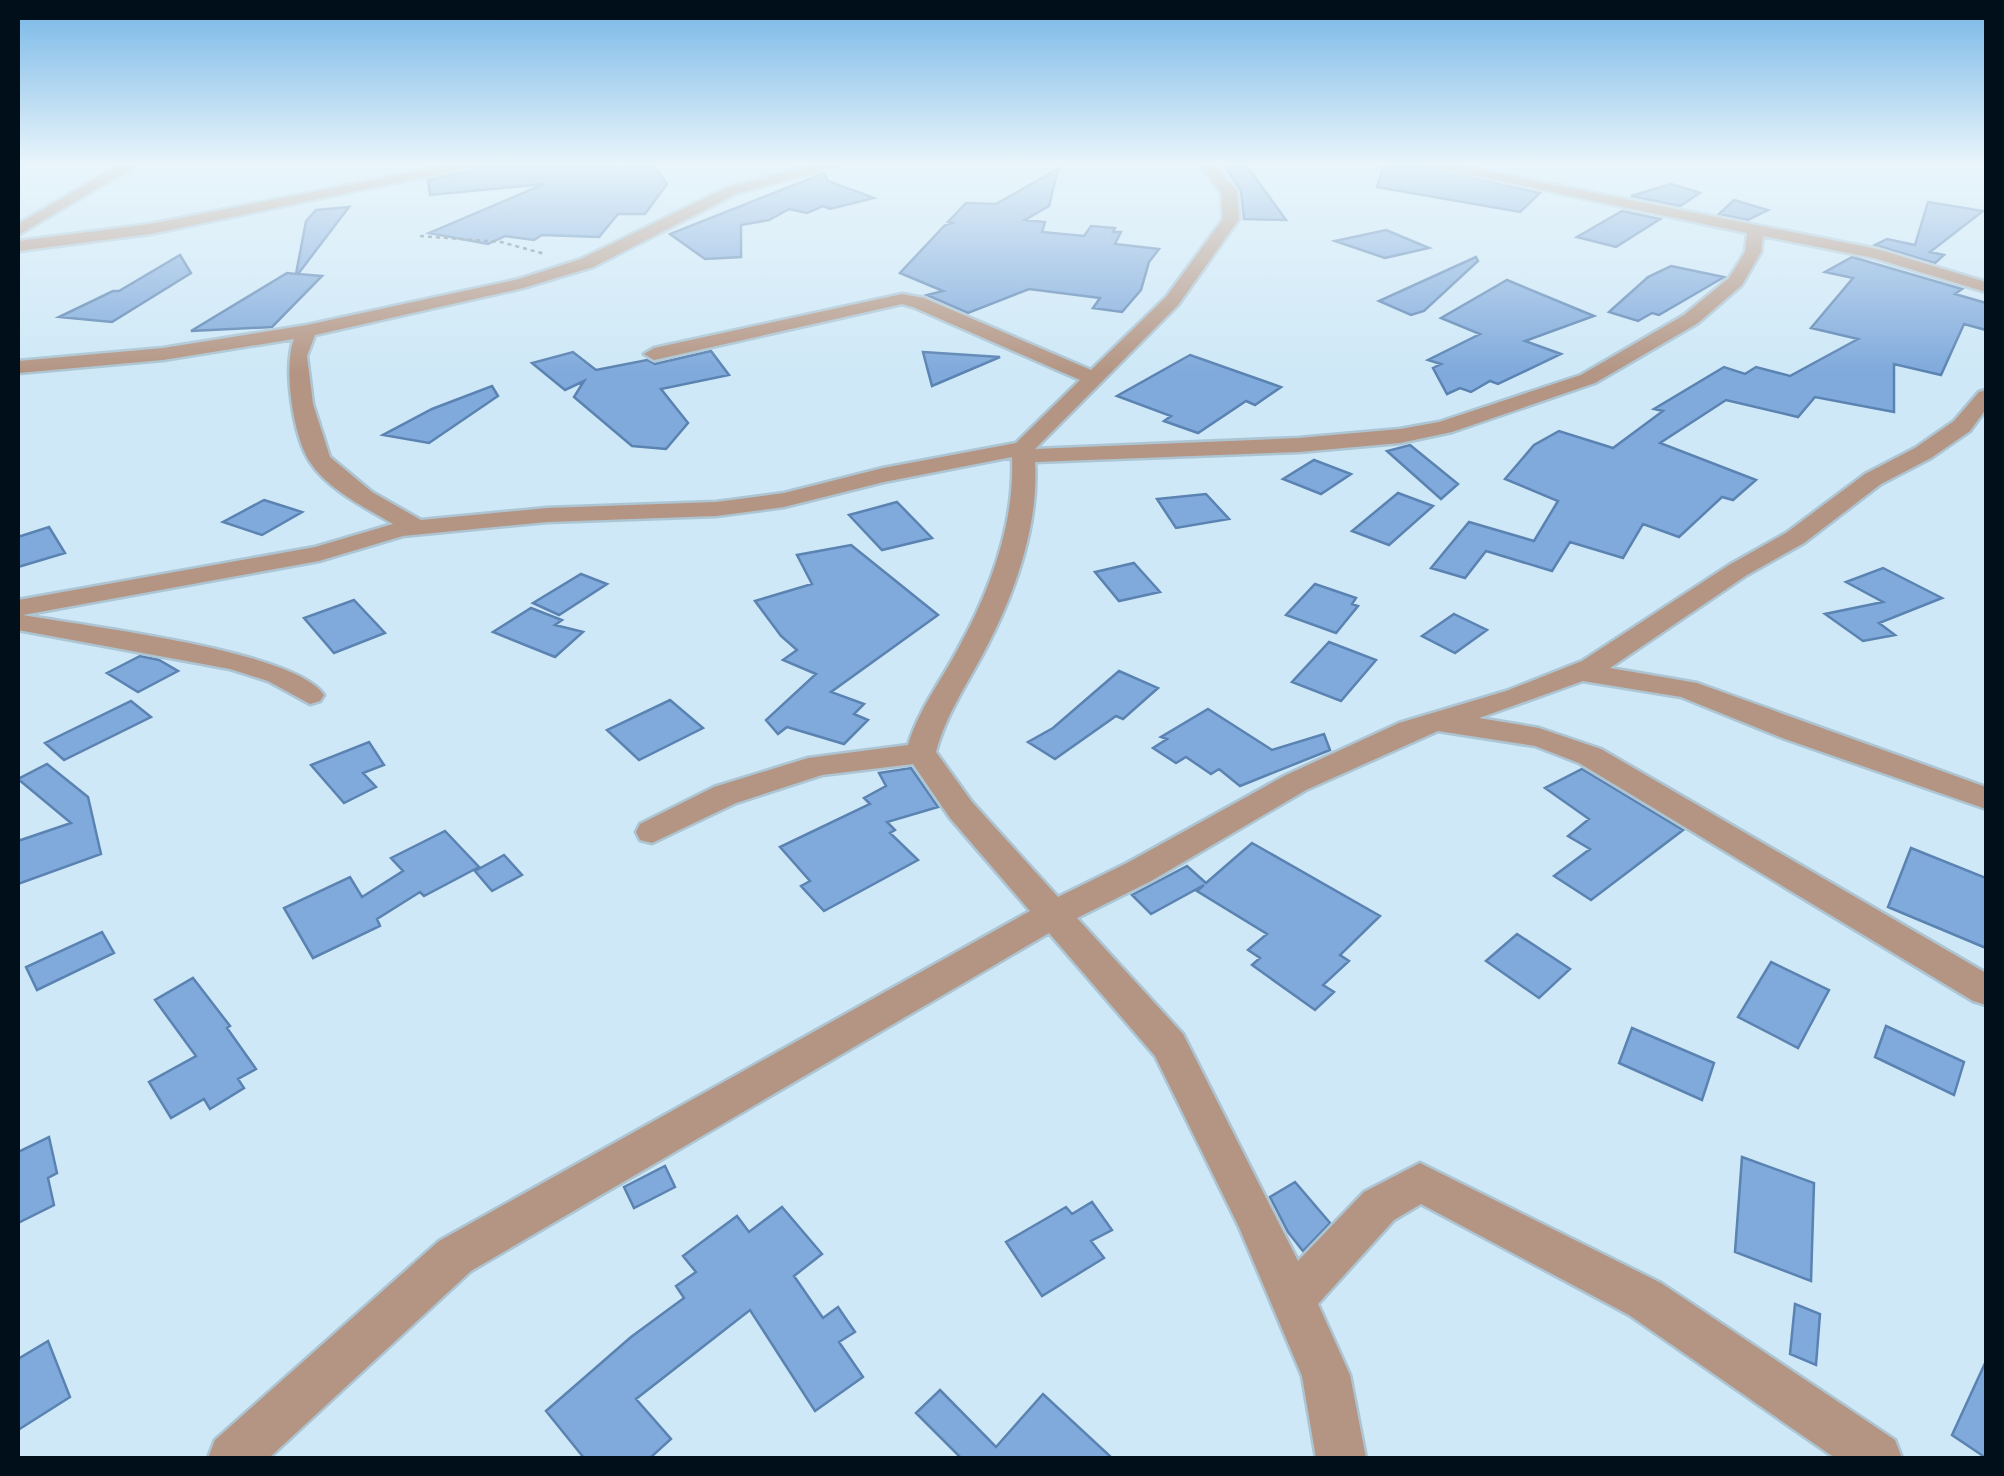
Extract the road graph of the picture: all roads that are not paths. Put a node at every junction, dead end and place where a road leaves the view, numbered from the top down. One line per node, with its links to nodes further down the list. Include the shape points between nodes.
1 (108, 234): 6 (street)
2 (645, 234): 8 (street, via 523,284)
3 (1219, 234): 11 (street, via 1172,301)
4 (1755, 234): 13 (street, via 1754,252 1736,280 1692,319 1588,379 1463,422 1336,442)
5 (1770, 234): 7 (street, via 1877,254)
6 (18, 246)
7 (1986, 287)
8 (307, 331): 10 (street, via 163,354); 14 (street, via 297,356 320,460 364,498)
9 (654, 354): 11 (street, via 902,299)
10 (18, 366)
11 (1094, 379): 13 (street)
12 (1986, 396): 17 (street, via 1962,426 1923,453)
13 (1024, 452): 14 (street, via 716,510 546,515); 20 (street, via 1013,546 974,644 926,729)
14 (416, 528): 15 (street, via 319,554)
15 (18, 608)
16 (18, 622): 18 (street, via 235,662 278,675)
17 (1582, 672): 19 (street); 21 (street, via 1687,689)
18 (310, 696)
19 (1430, 724): 23 (street, via 1295,783); 24 (street, via 1556,739)
20 (922, 753): 22 (street, via 819,765 726,795); 23 (street, via 961,810)
21 (1986, 798)
22 (652, 832)
23 (1054, 914): 25 (street, via 1169,1045); 26 (street, via 455,1256)
24 (1986, 991)
25 (1292, 1300): 27 (street, via 1326,1375); 28 (street, via 1379,1206 1420,1182 1644,1299)
26 (233, 1458)
27 (1341, 1458)
28 (1877, 1458)

